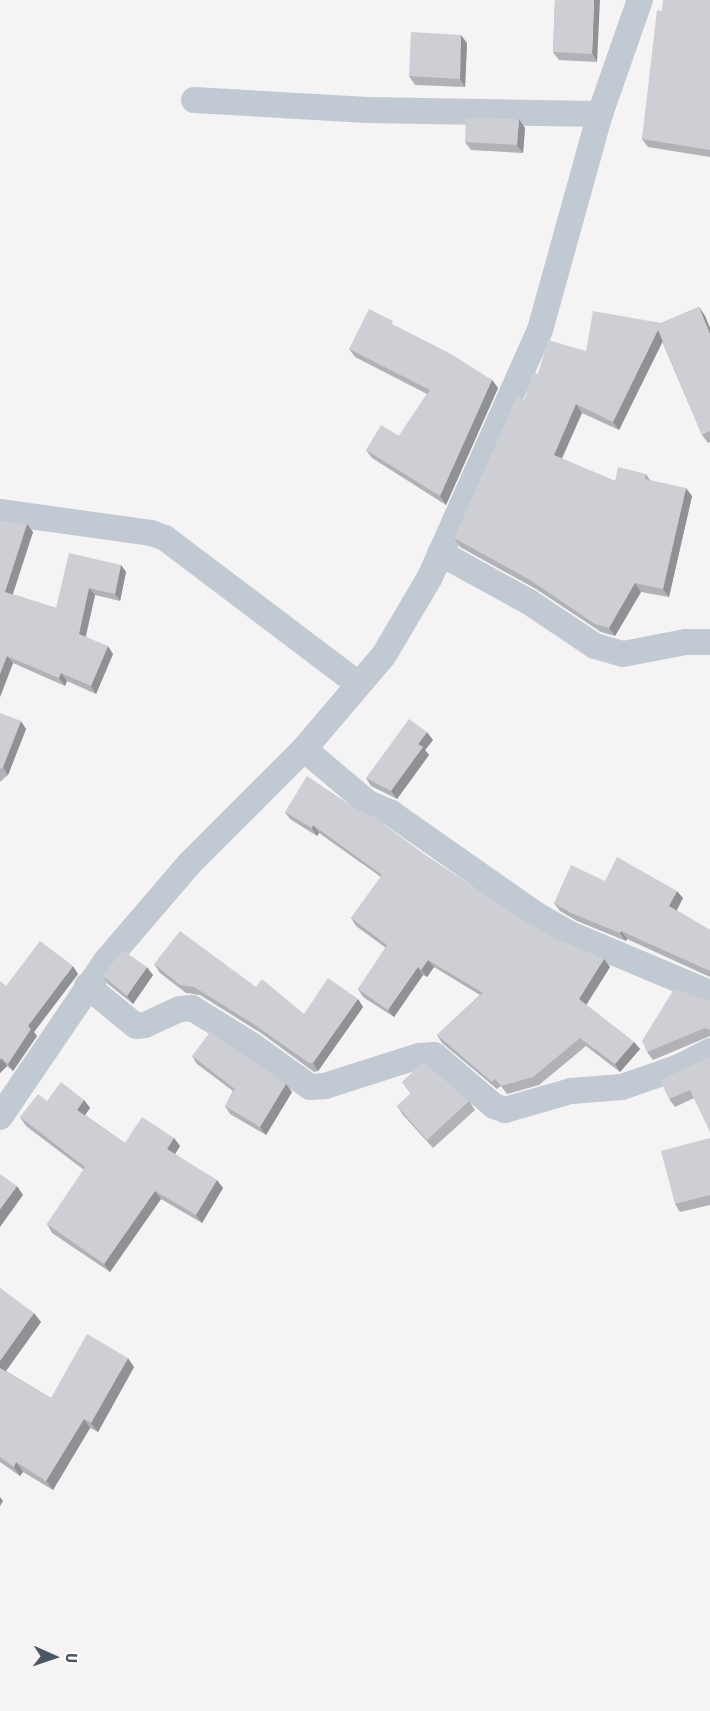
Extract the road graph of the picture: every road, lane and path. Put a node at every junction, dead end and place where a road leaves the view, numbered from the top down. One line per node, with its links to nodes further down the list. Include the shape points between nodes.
1 (640, 0): 3 (street)
2 (194, 100): 3 (street, via 368,110)
3 (600, 114): 5 (street, via 540,330)
4 (0, 512): 7 (street, via 165,538)
5 (440, 553): 6 (street, via 529,602 595,646 623,654 686,642); 7 (street, via 384,655)
6 (710, 642)
7 (358, 684): 8 (street)
8 (304, 749): 9 (street, via 190,863); 10 (street, via 368,803 391,813 535,914 570,934)
9 (87, 986): 11 (street, via 136,1026 192,1008 310,1087 326,1086 419,1056 434,1055 494,1106 505,1110 571,1091 622,1087 679,1068); 12 (street)
10 (710, 993)
11 (710, 1051)
12 (0, 1117)

